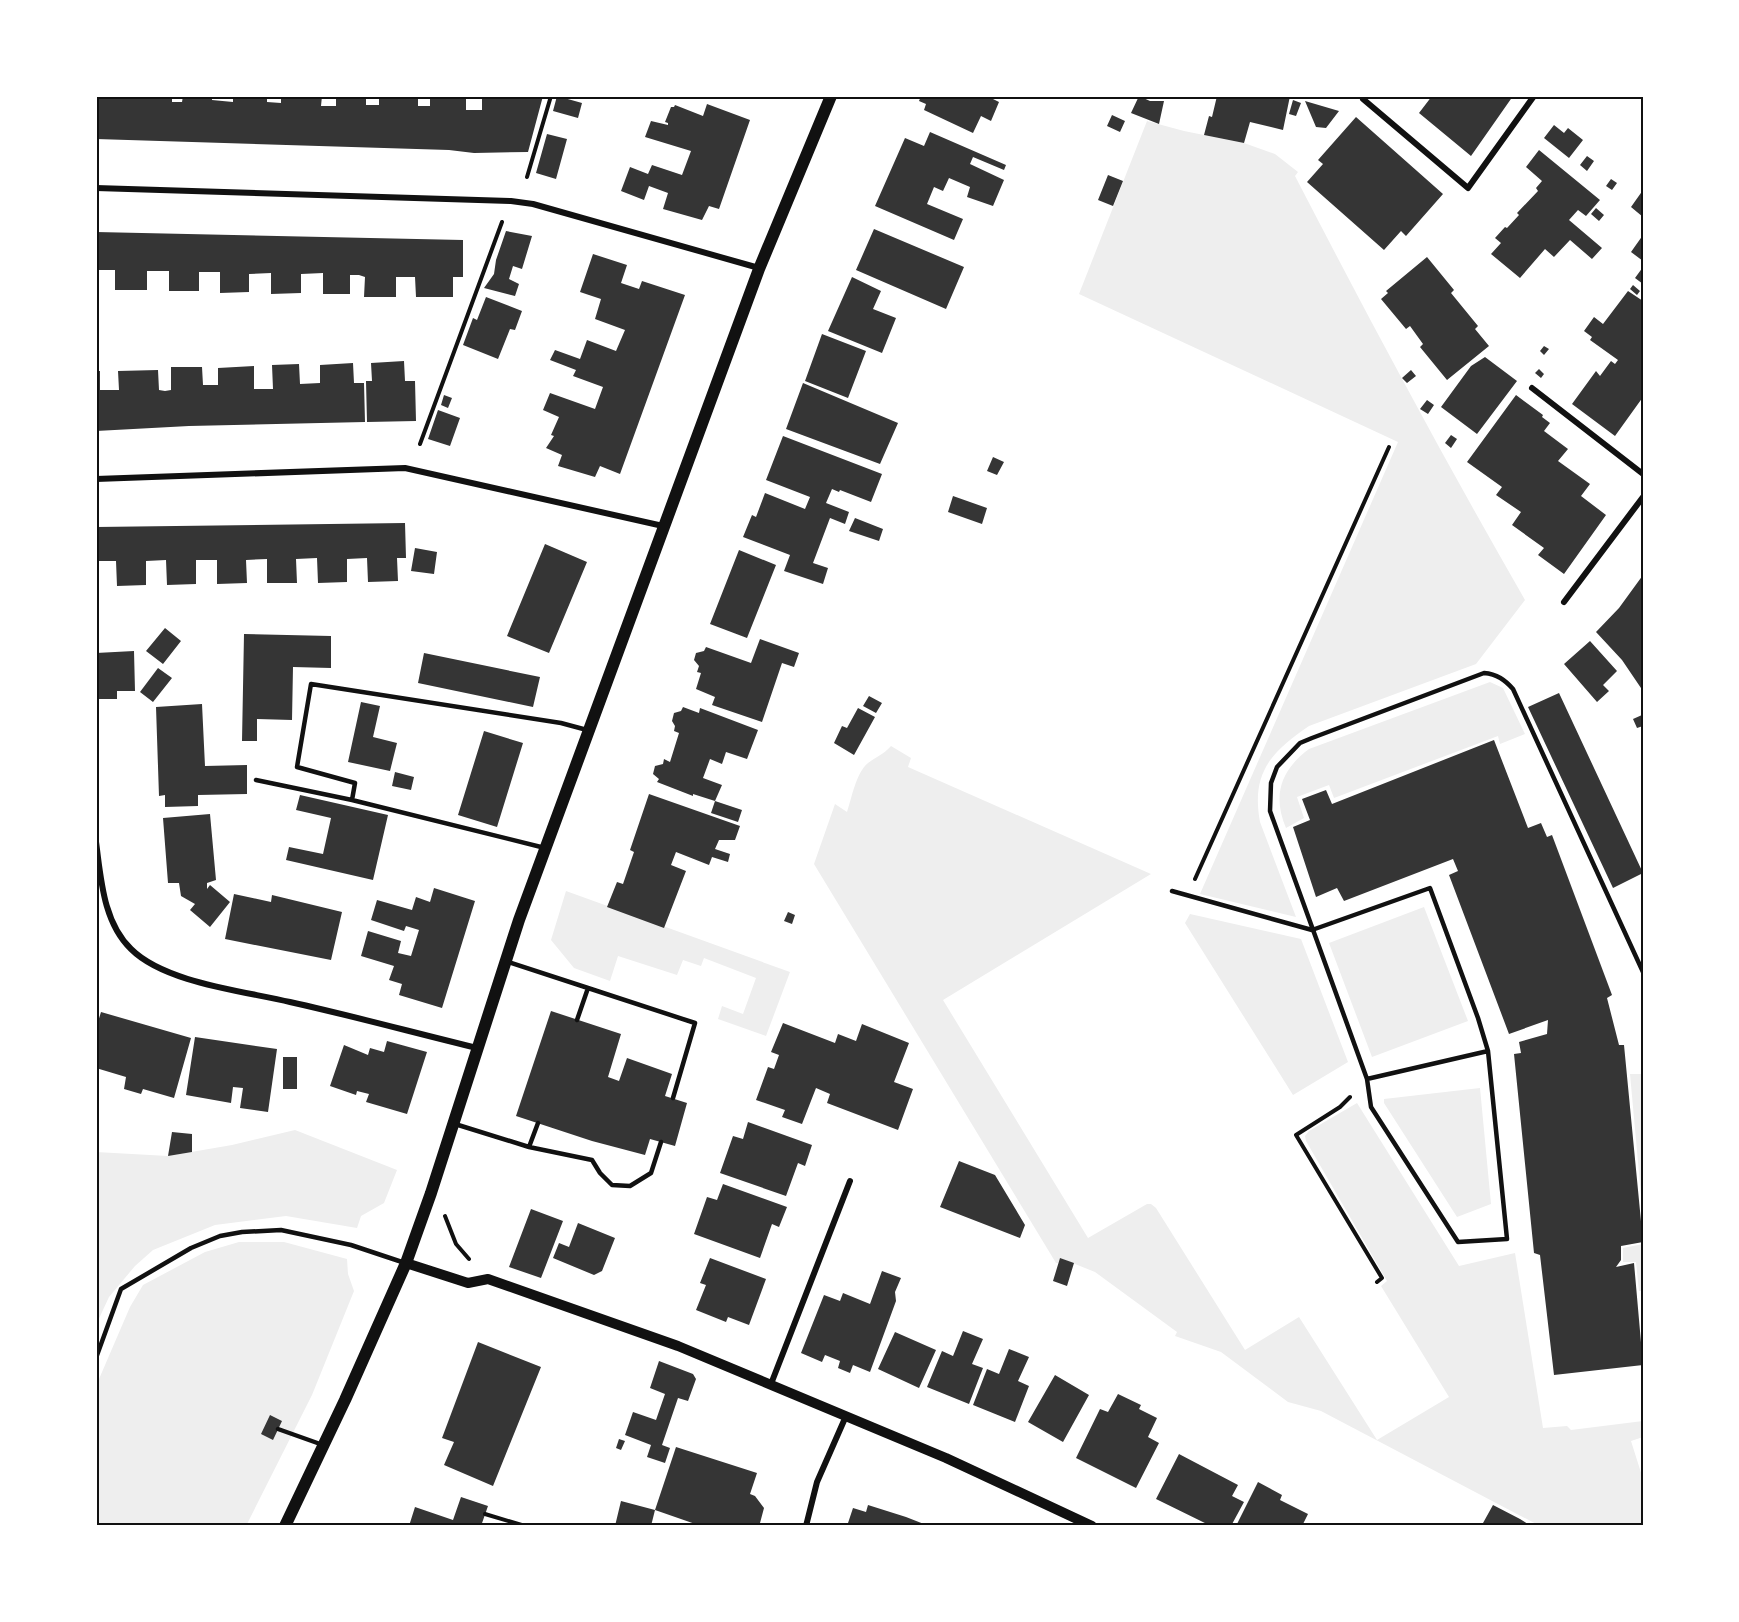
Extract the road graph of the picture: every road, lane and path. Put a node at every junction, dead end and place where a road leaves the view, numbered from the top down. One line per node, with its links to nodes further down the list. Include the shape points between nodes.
1 (551, 96): 5 (path)
2 (831, 96): 8 (main road)
3 (1534, 96): 4 (street, via 1468,188)
4 (1363, 99)
5 (528, 177)
6 (96, 188): 8 (street, via 522,202)
7 (502, 222): 10 (path)
8 (759, 268): 15 (main road)
9 (1532, 388): 12 (street)
10 (420, 444)
11 (1389, 447): 23 (path)
12 (1643, 474)
13 (96, 478): 15 (street, via 405,468)
14 (1643, 497): 16 (street)
15 (663, 525): 17 (main road)
16 (1564, 602)
17 (590, 730): 19 (lane, via 311,684 297,767 355,783); 21 (main road)
18 (256, 780): 19 (lane)
19 (352, 800): 21 (lane)
20 (96, 842): 29 (street, via 104,897 117,932 131,950 155,965 195,982)
21 (545, 848): 25 (main road)
22 (1172, 891): 23 (lane)
23 (1188, 896): 24 (lane)
24 (1312, 930): 26 (lane, via 1270,811 1271,783 1277,767 1300,743 1484,673 1506,681 1514,690); 30 (lane, via 1430,888); 31 (lane)
25 (506, 961): 27 (lane); 29 (main road)
26 (1643, 972)
27 (588, 988): 28 (lane); 32 (lane, via 695,1023)
28 (577, 1020)
29 (477, 1048): 33 (main road)
30 (1488, 1052): 31 (lane); 31 (lane, via 1507,1239 1458,1242 1371,1107)
31 (1367, 1079): 41 (path, via 1340,1107 1296,1135 1382,1278)
32 (673, 1098)
33 (452, 1123): 36 (lane); 38 (main road)
34 (538, 1123): 36 (lane)
35 (661, 1142): 36 (lane, via 651,1173 630,1186 612,1185 592,1160)
36 (529, 1147)
37 (850, 1181): 43 (street)
38 (431, 1193): 39 (path); 40 (main road)
39 (466, 1256)
40 (406, 1263): 42 (lane, via 351,1245 282,1230 220,1236 190,1248 122,1289); 43 (street, via 468,1282 488,1280 678,1346); 46 (main road)
41 (1377, 1282)
42 (96, 1358)
43 (771, 1384): 44 (street)
44 (846, 1416): 50 (street, via 817,1482); 51 (street)
45 (278, 1429): 46 (lane)
46 (323, 1445): 48 (main road)
47 (485, 1514): 49 (path)
48 (285, 1526)
49 (525, 1526)
50 (806, 1526)
51 (1092, 1526)

